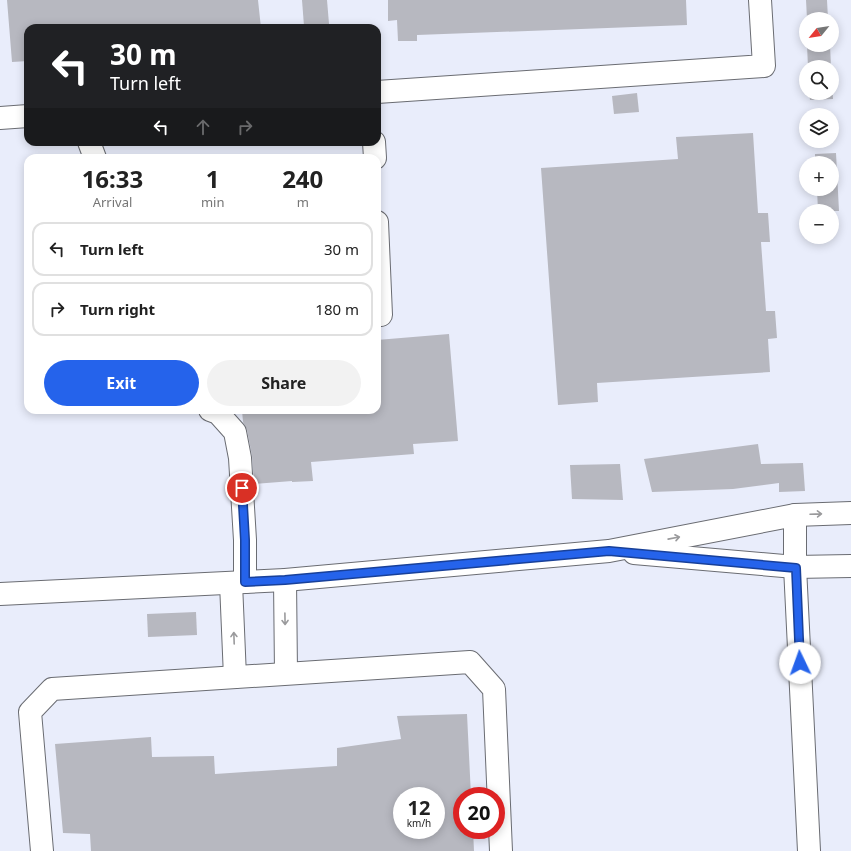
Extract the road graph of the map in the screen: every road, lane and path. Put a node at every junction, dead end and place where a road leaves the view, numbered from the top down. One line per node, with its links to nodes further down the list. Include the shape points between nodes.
1 (760, 0): 2 (street, via 764,66)
2 (381, 92)
3 (24, 116): 4 (street)
4 (0, 118)
5 (219, 414): 12 (street, via 235,432 240,458 245,540)
6 (851, 513): 7 (street, one-way to 6)
7 (795, 515): 8 (street, one-way to 7); 10 (street)
8 (609, 551): 10 (street); 11 (street)
9 (851, 566): 10 (street)
10 (796, 568): 18 (street)
11 (285, 580): 12 (street); 14 (street, one-way to 14)
12 (238, 582): 13 (street); 15 (street, one-way to 12)
13 (0, 594)
14 (286, 673): 15 (street); 17 (street, via 470,662 494,689)
15 (235, 677): 16 (street, via 52,689 30,712)
16 (42, 851)
17 (501, 851)
18 (809, 851)

